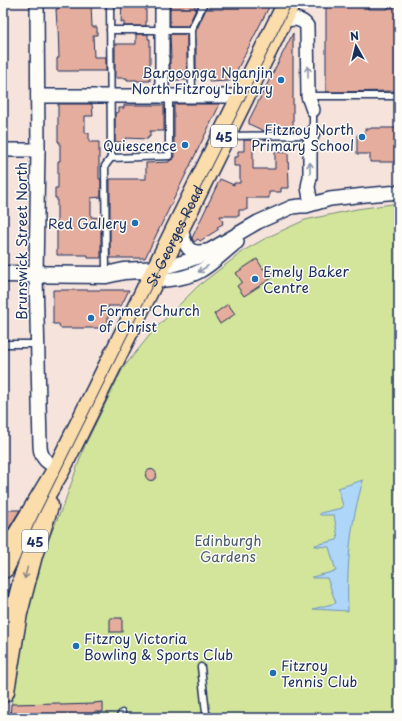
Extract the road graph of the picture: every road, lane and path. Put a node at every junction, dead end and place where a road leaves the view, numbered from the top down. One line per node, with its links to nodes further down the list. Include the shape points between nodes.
1 (37, 3): 9 (street, Brunswick Street North)
2 (110, 3): 6 (lane)
3 (162, 3): 7 (street)
4 (204, 3): 8 (lane)
5 (285, 11): 13 (highway, St Georges Road / 45); 14 (street, one-way to 5, via 308,26)
6 (110, 30): 7 (lane); 10 (lane)
7 (162, 30): 8 (lane); 11 (street)
8 (191, 30): 12 (lane)
9 (38, 96): 10 (street); 20 (street, Brunswick Street North)
10 (110, 96): 11 (street); 21 (lane)
11 (165, 96): 12 (street); 21 (lane, via 169,156)
12 (192, 96): 13 (street)
13 (243, 96): 18 (highway, St Georges Road / 45)
14 (308, 96): 15 (lane); 16 (street)
15 (399, 96)
16 (313, 110): 17 (lane)
17 (313, 133): 18 (lane); 23 (street, one-way to 17, via 310,142)
18 (224, 136): 24 (highway, St Georges Road / 45)
19 (3, 150): 20 (street)
20 (38, 150): 28 (street, Brunswick Street North)
21 (111, 158): 27 (lane, via 105,166)
22 (399, 192): 23 (street, via 330,199)
23 (308, 205): 25 (street, via 292,208 258,222); 29 (street, one-way to 29, via 300,213 238,241 200,272 181,278)
24 (180, 225): 25 (street, via 187,248 198,252); 29 (highway, St Georges Road / 45)
25 (214, 248): 29 (street)
26 (3, 274): 28 (street)
27 (106, 274): 28 (street); 29 (street, via 141,282)
28 (36, 275): 31 (street, Brunswick Street North)
29 (155, 275): 32 (highway, St Georges Road / 45)
30 (3, 344): 31 (lane)
31 (38, 344): 32 (street, Brunswick Street North, via 40,451 48,462)
32 (59, 469): 33 (highway, St Georges Road / 45)
33 (17, 544): 34 (highway, St Georges Road / 45); 36 (highway, St Georges Road / 45, one-way to 36, via 16,613)
34 (3, 567)
35 (201, 667): 37 (lane, via 206,713)
36 (3, 691)
37 (210, 718)

